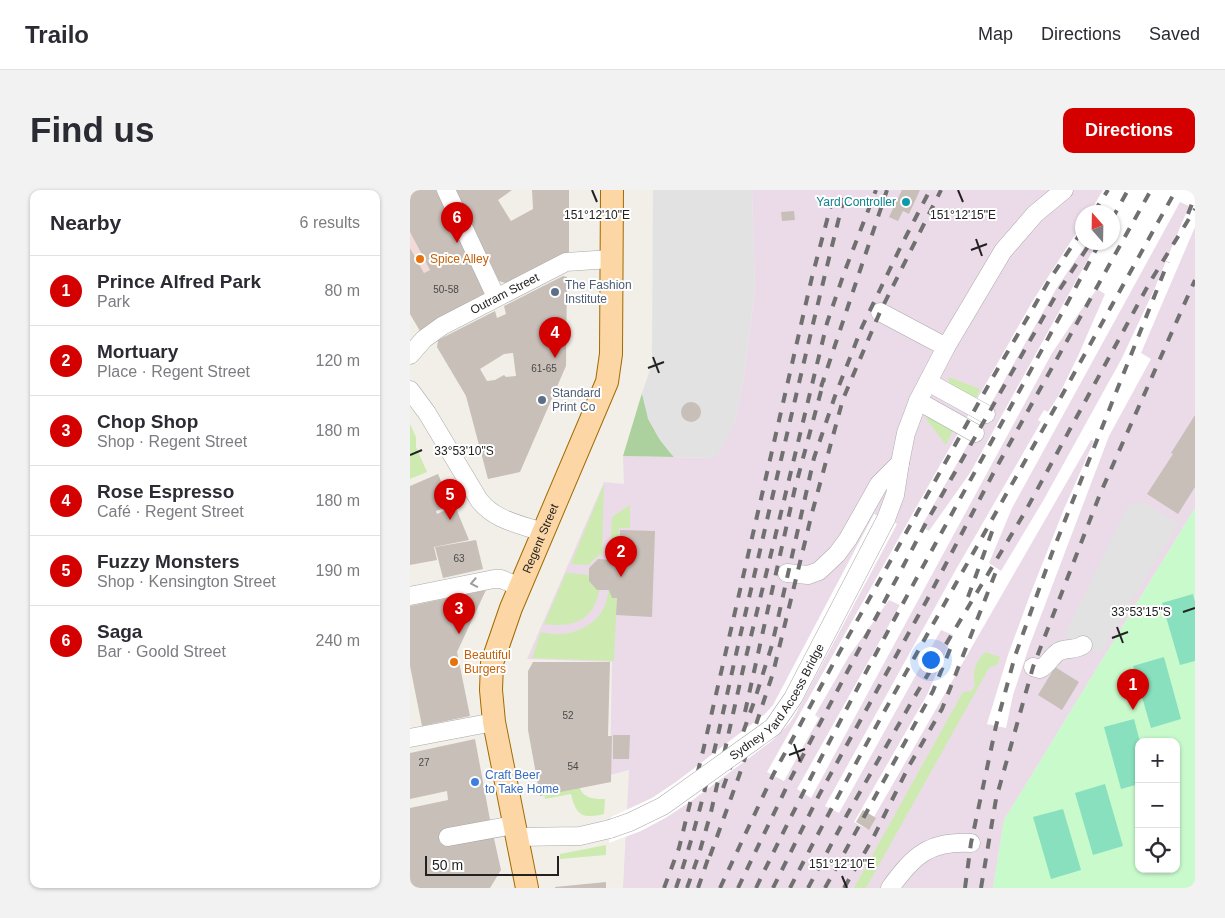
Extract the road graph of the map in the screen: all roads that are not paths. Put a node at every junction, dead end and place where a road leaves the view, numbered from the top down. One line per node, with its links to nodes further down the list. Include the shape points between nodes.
1 (446, 190): 5 (street)
2 (612, 190): 4 (main road, Regent Street)
3 (1064, 190): 8 (street, Sydney Yard Access Bridge, via 1035,214 1004,252)
4 (611, 259): 5 (street, Outram Street, via 566,262); 15 (main road, Regent Street, via 611,354 607,382)
5 (496, 297): 7 (street, Outram Street)
6 (880, 312): 8 (street)
7 (413, 345)
8 (946, 347): 9 (street, Sydney Yard Access Bridge)
9 (928, 382): 11 (street, Sydney Yard Access Bridge); 12 (street)
10 (410, 390): 15 (street, via 487,510)
11 (918, 401): 13 (street); 14 (street, Sydney Yard Access Bridge, via 906,433)
12 (986, 414)
13 (975, 433)
14 (900, 463): 16 (street, via 879,484 848,539 819,571 808,575); 23 (street, Sydney Yard Access Bridge, bridge, via 895,495 886,519 793,698 773,728 664,806 610,830 580,836)
15 (542, 532): 17 (main road, Regent Street)
16 (787, 573)
17 (520, 587): 18 (street, one-way to 18, via 494,579); 21 (main road, Regent Street, via 492,662)
18 (410, 596)
19 (1082, 645): 20 (street, via 1058,652 1040,669)
20 (1034, 667)
21 (494, 722): 22 (street); 23 (main road, Regent Street)
22 (410, 738)
23 (515, 831): 24 (street, Sydney Yard Access Bridge); 26 (main road, Regent Street)
24 (448, 837)
25 (971, 843): 27 (street, via 956,842 920,854 906,866)
26 (525, 885)
27 (890, 888)

